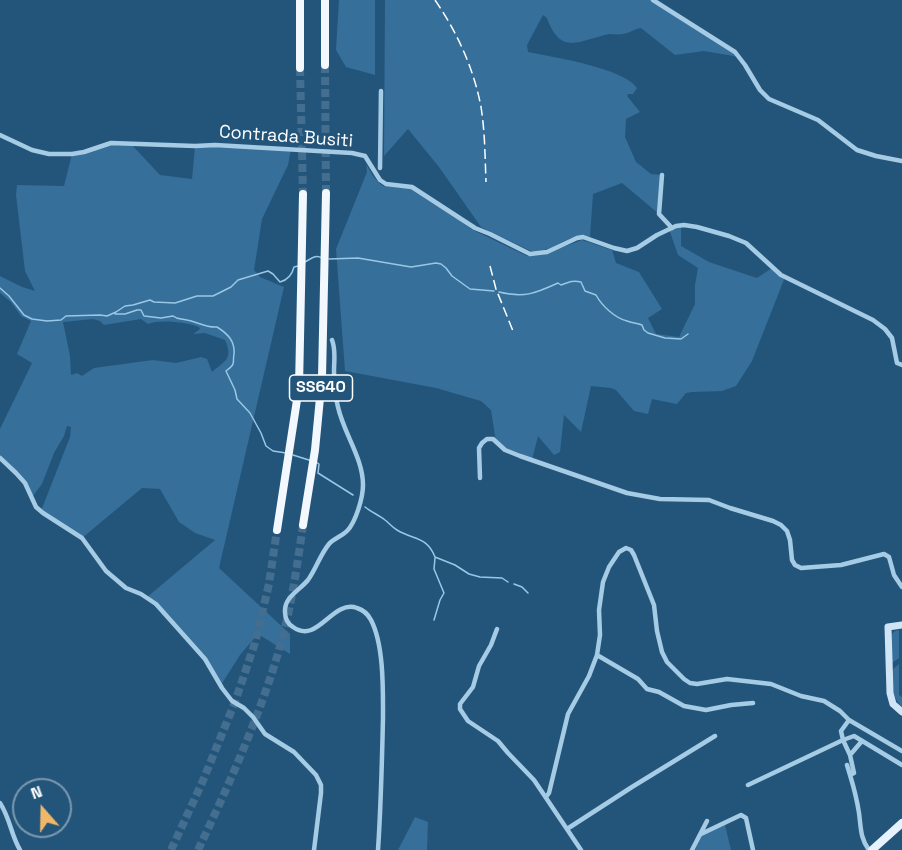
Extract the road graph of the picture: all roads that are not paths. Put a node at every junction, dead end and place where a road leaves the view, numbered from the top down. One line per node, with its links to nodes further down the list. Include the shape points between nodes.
1 (300, 0): 5 (highway)
2 (325, 0): 4 (highway)
3 (653, 0): 8 (street, via 735,52 769,99 818,120 857,150)
4 (325, 65)
5 (300, 68)
6 (381, 91): 9 (street)
7 (0, 135): 13 (street, Contrada Busiti, via 49,154 84,152 111,143 195,147 215,144 365,156 386,184 412,187 475,228 530,254 547,252 583,237 627,251)
8 (902, 161)
9 (380, 168)
10 (662, 175): 13 (street, via 659,214)
11 (326, 193): 18 (highway, SS640, via 322,377)
12 (303, 194): 19 (highway, SS640, via 299,387)
13 (674, 227): 15 (street, via 697,227 746,243 781,275 885,329 897,363)
14 (332, 340): 44 (street, via 334,388 344,428 360,464 363,493 348,530 330,543 308,580 289,599 285,611 291,625 302,631 314,629 337,610 348,607 362,610 372,623 382,680)
15 (902, 365)
16 (0, 458): 43 (street, via 25,483 36,507 82,538 106,571 126,588 156,604 205,658 232,701 316,775 321,793)
17 (480, 478): 20 (street, via 479,448 484,441 493,439 505,450 627,493 660,499 710,500 778,523 787,531 792,560 801,568 841,565 884,554)
18 (303, 525)
19 (277, 530)
20 (902, 587)
21 (902, 625): 25 (main road, via 888,627 890,693 893,704)
22 (497, 628): 36 (street, via 460,709 468,721 498,741)
23 (597, 655): 24 (street, via 638,679 647,689 684,706 706,711); 26 (street, via 603,582 619,552 626,548 634,555 654,605 664,657 684,679 694,684 724,679 771,684 829,703); 36 (street, via 568,714)
24 (753, 703)
25 (902, 712)
26 (849, 720): 28 (street, via 841,731); 30 (street)
27 (715, 736): 40 (street)
28 (843, 740): 29 (street, via 854,736); 31 (street); 35 (street)
29 (862, 741): 31 (street); 33 (street)
30 (902, 751)
31 (850, 755): 34 (street, via 854,773)
32 (847, 765): 34 (street)
33 (902, 765)
34 (850, 775): 48 (street, via 861,834)
35 (748, 785)
36 (546, 797): 40 (street)
37 (0, 803): 42 (street)
38 (706, 821): 41 (street)
39 (902, 823): 48 (main road)
40 (567, 829): 45 (street)
41 (701, 834): 46 (street); 47 (street, via 741,815 746,818)
42 (20, 850)
43 (314, 850)
44 (378, 850)
45 (581, 850)
46 (692, 850)
47 (753, 850)
48 (870, 850)

